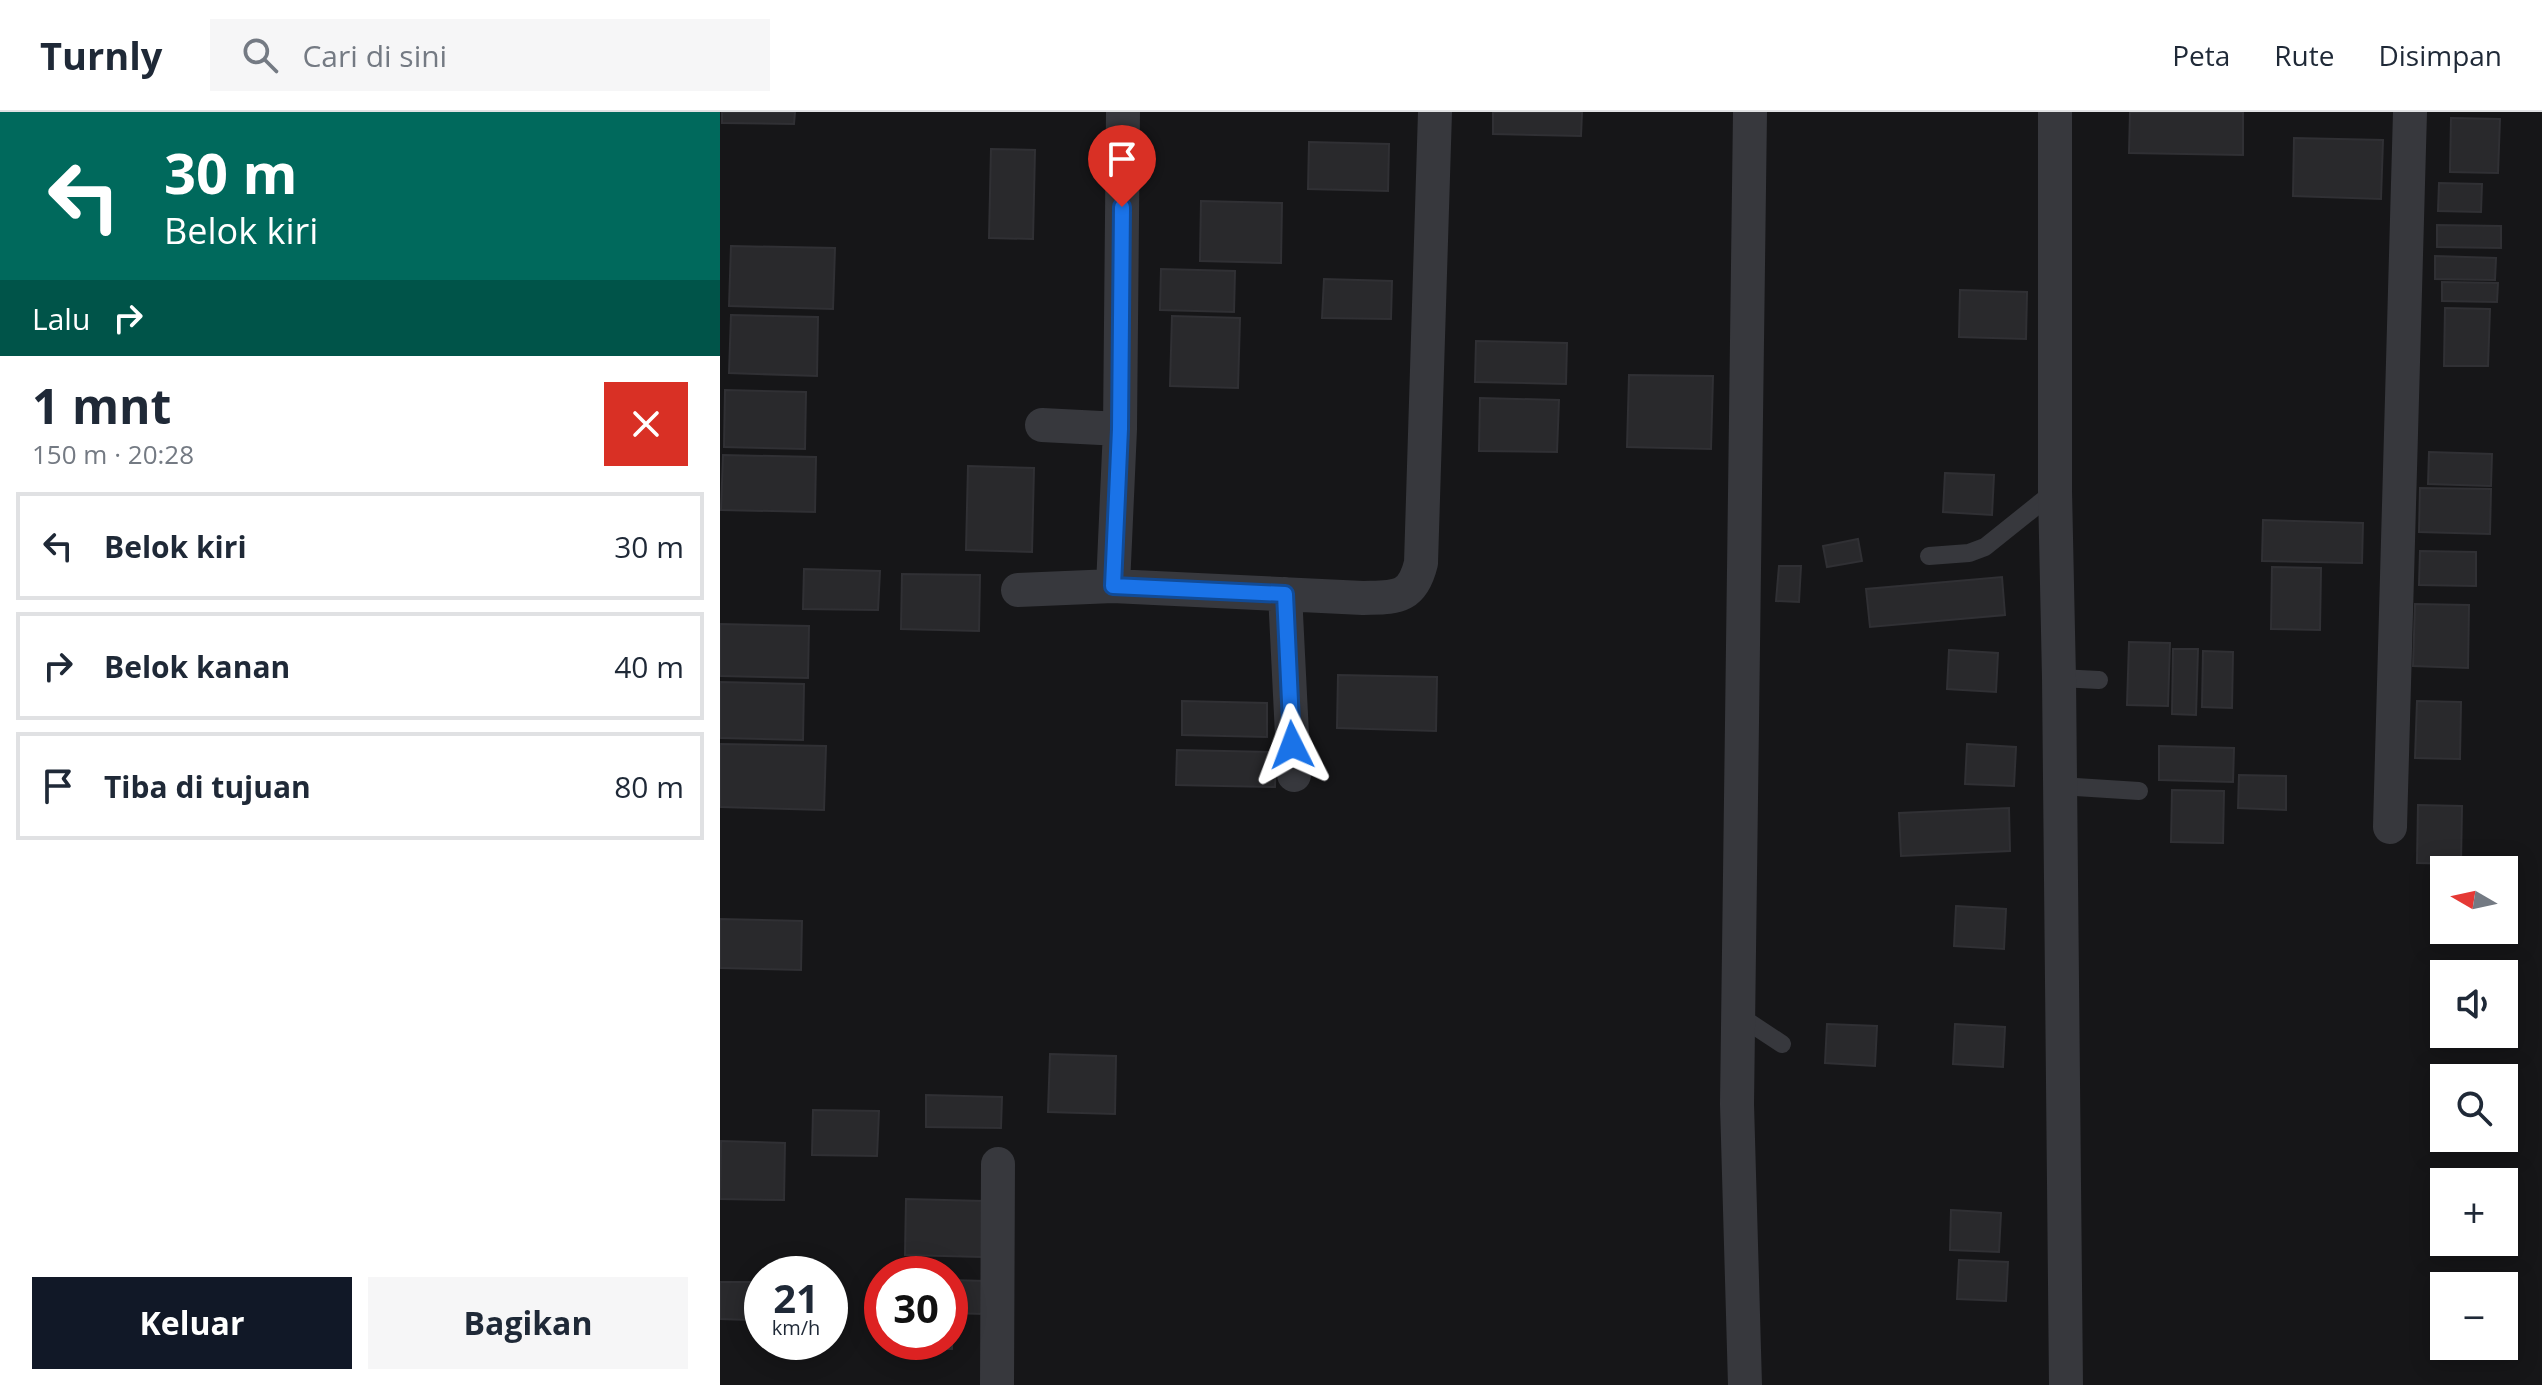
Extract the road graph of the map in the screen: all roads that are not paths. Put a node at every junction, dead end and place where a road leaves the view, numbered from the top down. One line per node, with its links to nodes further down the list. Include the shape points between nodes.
1 (1123, 112): 7 (street)
2 (1435, 112): 12 (street, via 1418,576 1395,597)
3 (1750, 112): 19 (street)
4 (2055, 112): 8 (street)
5 (2410, 112): 18 (street)
6 (1042, 425): 7 (street)
7 (1120, 429): 10 (street)
8 (2055, 491): 9 (lane, via 1985,547); 13 (street)
9 (1929, 556)
10 (1113, 586): 11 (street); 12 (street)
11 (1018, 590)
12 (1285, 594): 15 (street)
13 (2059, 678): 14 (lane); 16 (street)
14 (2099, 680)
15 (1294, 775)
16 (2060, 786): 17 (lane); 24 (street)
17 (2139, 791)
18 (2390, 827)
19 (1738, 1015): 20 (lane); 23 (street)
20 (1782, 1044)
21 (998, 1164): 22 (street)
22 (997, 1385)
23 (1745, 1385)
24 (2066, 1385)

